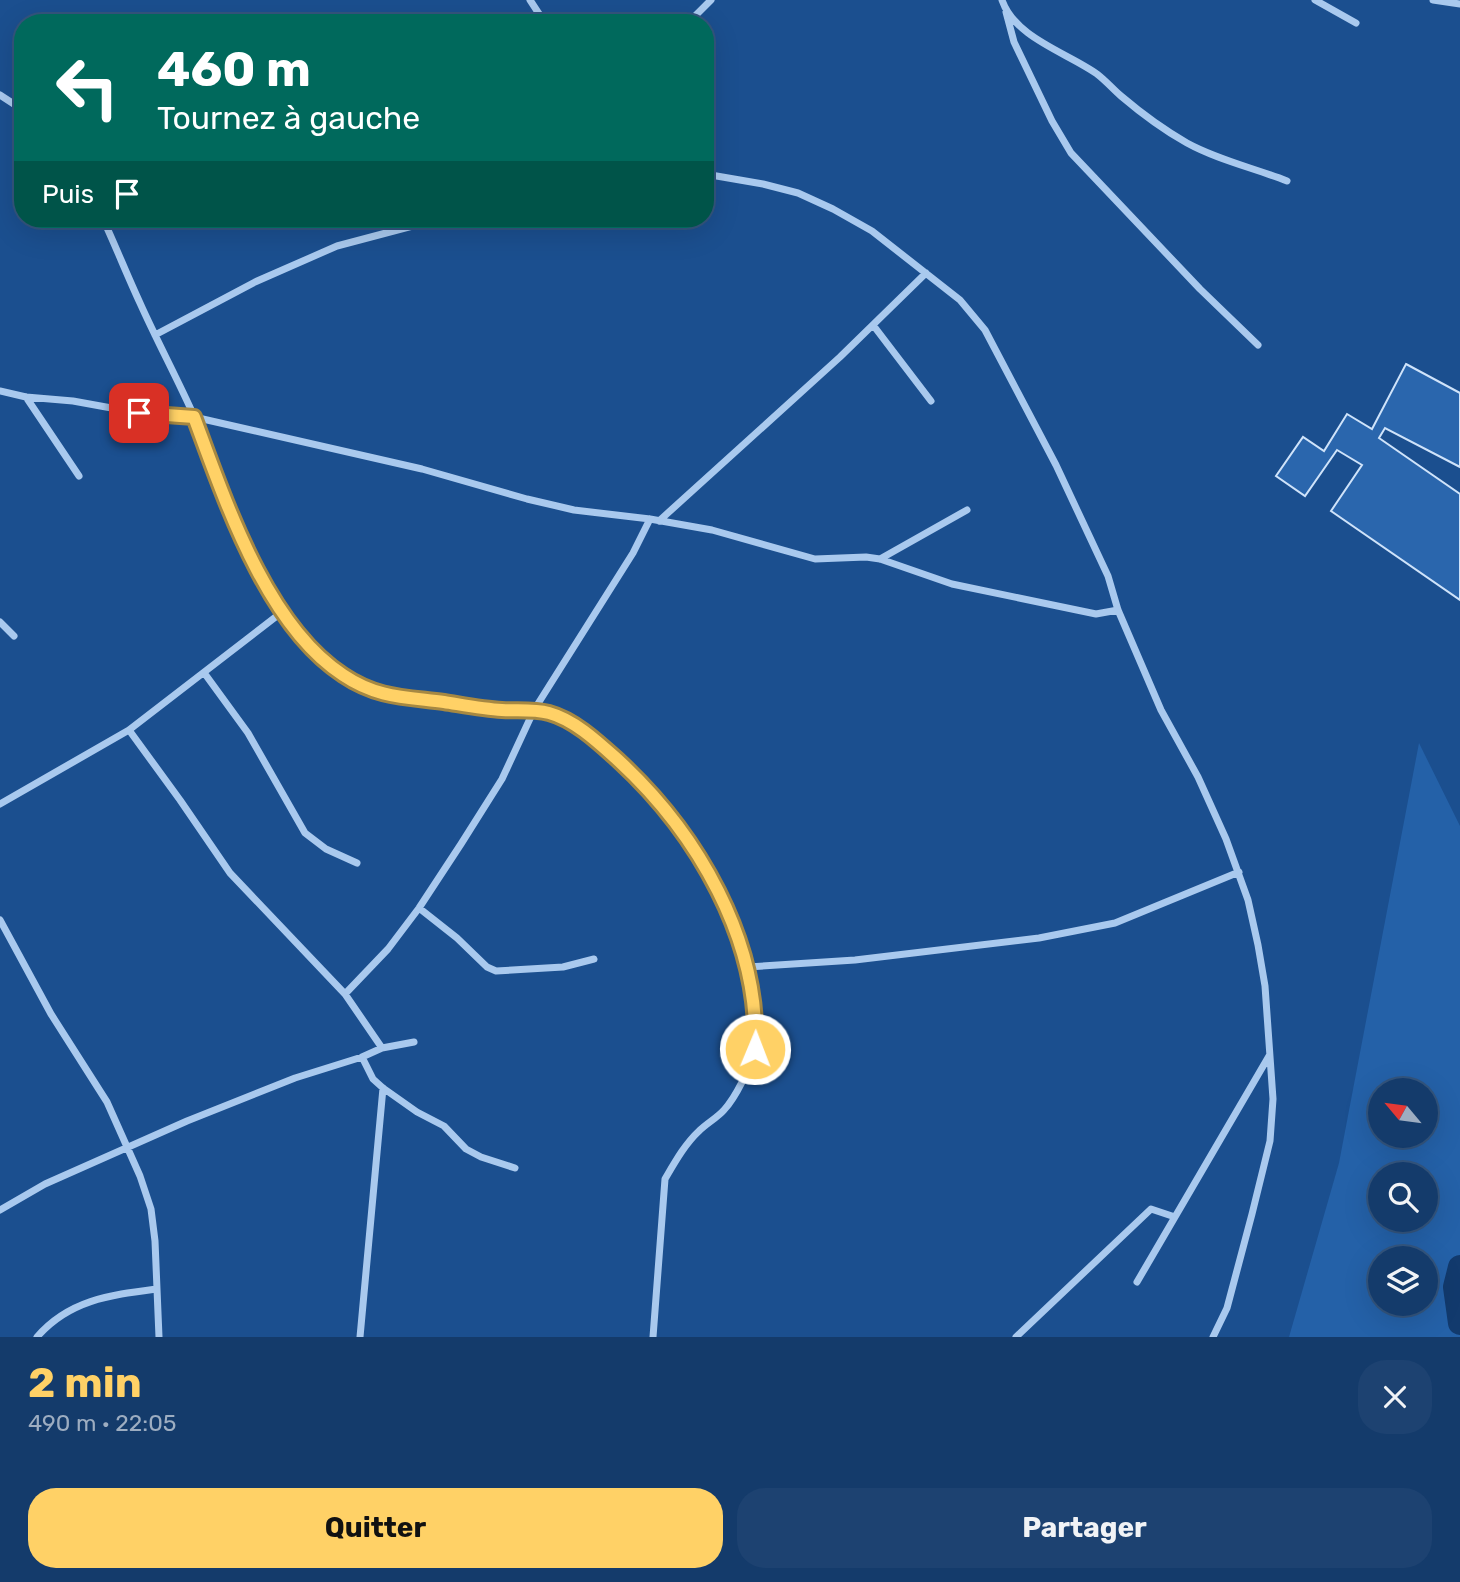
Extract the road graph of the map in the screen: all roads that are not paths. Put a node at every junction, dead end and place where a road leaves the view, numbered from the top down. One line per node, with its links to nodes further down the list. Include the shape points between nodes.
1 (711, 0): 7 (street)
2 (1002, 0): 6 (street)
3 (1315, 0): 8 (street)
4 (1433, 0): 5 (street)
5 (1460, 4)
6 (1006, 12): 10 (street, via 1040,41 1081,63 1186,142); 16 (street, via 1014,42 1071,153)
7 (697, 14)
8 (1356, 23)
9 (714, 176): 13 (street, via 798,193 833,209 872,231)
10 (1287, 181)
11 (107, 228): 15 (street)
12 (405, 228): 15 (street, via 337,246 255,282)
13 (926, 273): 14 (street); 26 (street, via 960,300 995,348 1056,465 1108,576)
14 (873, 326): 19 (street); 24 (street)
15 (155, 335): 20 (street)
16 (1258, 345)
17 (0, 391): 18 (street)
18 (26, 397): 20 (street); 21 (street)
19 (930, 401)
20 (194, 417): 23 (street, via 422,469 574,510); 27 (street, via 252,559)
21 (79, 476)
22 (967, 510): 25 (street)
23 (650, 519): 24 (street); 31 (street)
24 (659, 521): 25 (street, via 712,530 815,559)
25 (880, 559): 26 (street, via 952,584 1096,614)
26 (1118, 610): 35 (street)
27 (282, 612): 30 (street); 31 (street, via 342,675 392,698)
28 (0, 622): 29 (street)
29 (14, 636)
30 (205, 674): 32 (street); 34 (street, via 248,733 305,833)
31 (534, 710): 36 (street, via 502,779); 39 (street, via 582,730 657,801 703,863)
32 (129, 730): 33 (street); 40 (street, via 230,873)
33 (0, 804)
34 (357, 863)
35 (1239, 872): 39 (street, via 1115,923 1039,938 855,960); 43 (street, via 1265,986)
36 (419, 908): 38 (street, via 496,971 563,967); 40 (street)
37 (0, 920): 46 (street)
38 (594, 959)
39 (748, 967): 55 (street, via 756,1018 755,1049 747,1072 726,1109 698,1132 665,1179)
40 (345, 994): 42 (street)
41 (414, 1042): 42 (street)
42 (382, 1048): 44 (street)
43 (1269, 1056): 49 (street); 57 (street, via 1270,1141 1227,1308)
44 (362, 1057): 45 (street); 46 (street, via 295,1078)
45 (383, 1088): 47 (street, via 444,1126 466,1149); 54 (street)
46 (128, 1146): 48 (street); 51 (street, via 151,1209)
47 (515, 1168)
48 (0, 1210)
49 (1175, 1217): 50 (street); 56 (street, via 1150,1209)
50 (1137, 1282)
51 (156, 1289): 52 (street, via 106,1295 76,1306); 53 (street)
52 (37, 1337)
53 (159, 1337)
54 (360, 1337)
55 (653, 1337)
56 (1016, 1337)
57 (1213, 1337)

